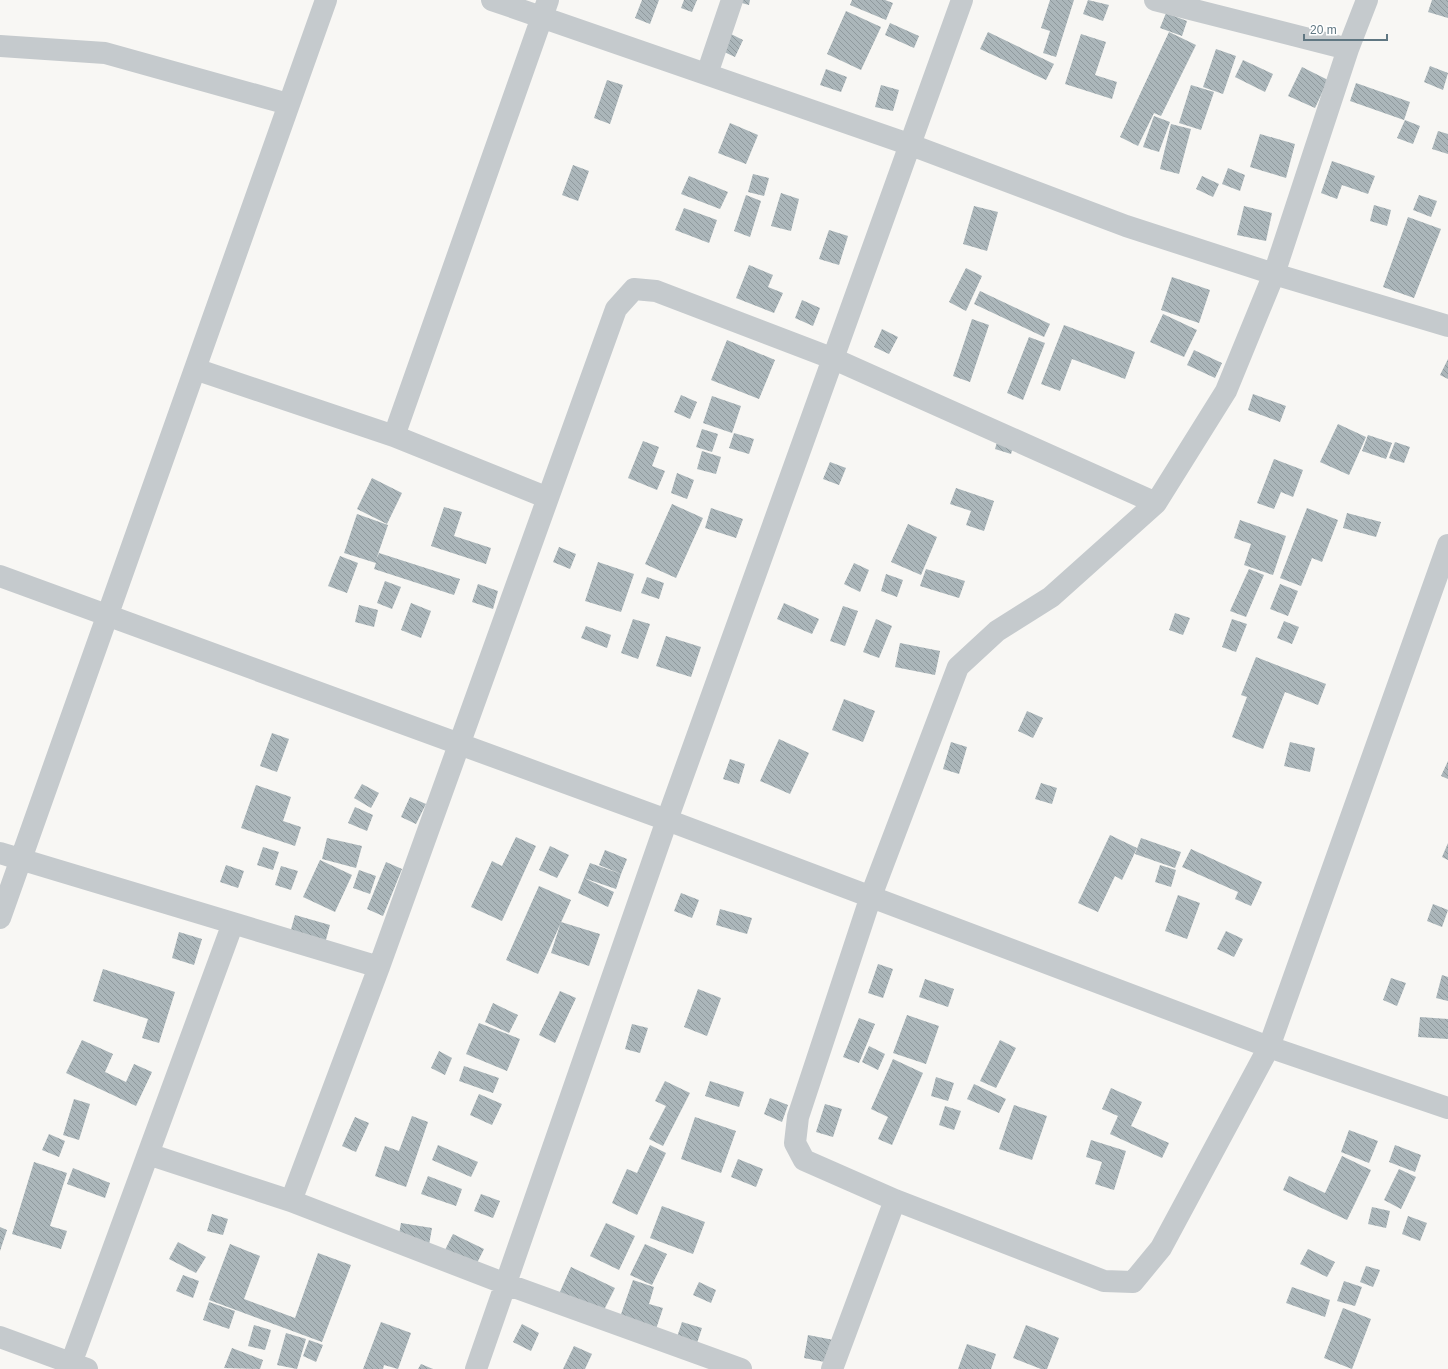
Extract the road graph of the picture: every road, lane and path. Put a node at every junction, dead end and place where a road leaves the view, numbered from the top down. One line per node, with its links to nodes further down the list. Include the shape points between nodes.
1 (326, 0): 12 (street)
2 (492, 0): 8 (street)
3 (732, 0): 11 (street)
4 (962, 0): 13 (street)
5 (1156, 0): 7 (street)
6 (1367, 0): 10 (street)
7 (1184, 4): 10 (street)
8 (545, 8): 11 (street); 18 (street)
9 (0, 46): 12 (street, via 105,53)
10 (1348, 49): 14 (street)
11 (707, 74): 13 (street)
12 (288, 104): 17 (street)
13 (911, 145): 14 (street, via 1126,226); 16 (street)
14 (1274, 274): 15 (street); 20 (street, via 1226,392)
15 (1448, 326)
16 (834, 359): 19 (street, via 656,291 634,290 616,309); 20 (street); 25 (street)
17 (195, 369): 18 (street); 23 (street)
18 (394, 436): 19 (street)
19 (548, 498): 24 (street)
20 (1156, 503): 28 (street, via 1051,596 997,631 958,667)
21 (1448, 545): 32 (street)
22 (0, 576): 23 (street)
23 (108, 616): 24 (street); 27 (street)
24 (459, 743): 25 (street); 31 (street)
25 (667, 820): 28 (street); 37 (street)
26 (0, 853): 27 (street)
27 (22, 860): 29 (street); 30 (street)
28 (870, 896): 32 (street); 35 (street, via 798,1117 796,1143 804,1160)
29 (0, 918)
30 (233, 923): 31 (street); 34 (street)
31 (379, 967): 36 (street)
32 (1269, 1047): 33 (street); 35 (street, via 1161,1248 1133,1282 1104,1281)
33 (1448, 1108)
34 (148, 1154): 36 (street); 39 (street)
35 (896, 1200): 42 (street)
36 (291, 1201): 37 (street)
37 (506, 1284): 40 (street); 41 (street)
38 (0, 1337): 39 (street)
39 (76, 1367)
40 (476, 1369)
41 (741, 1369)
42 (832, 1369)

